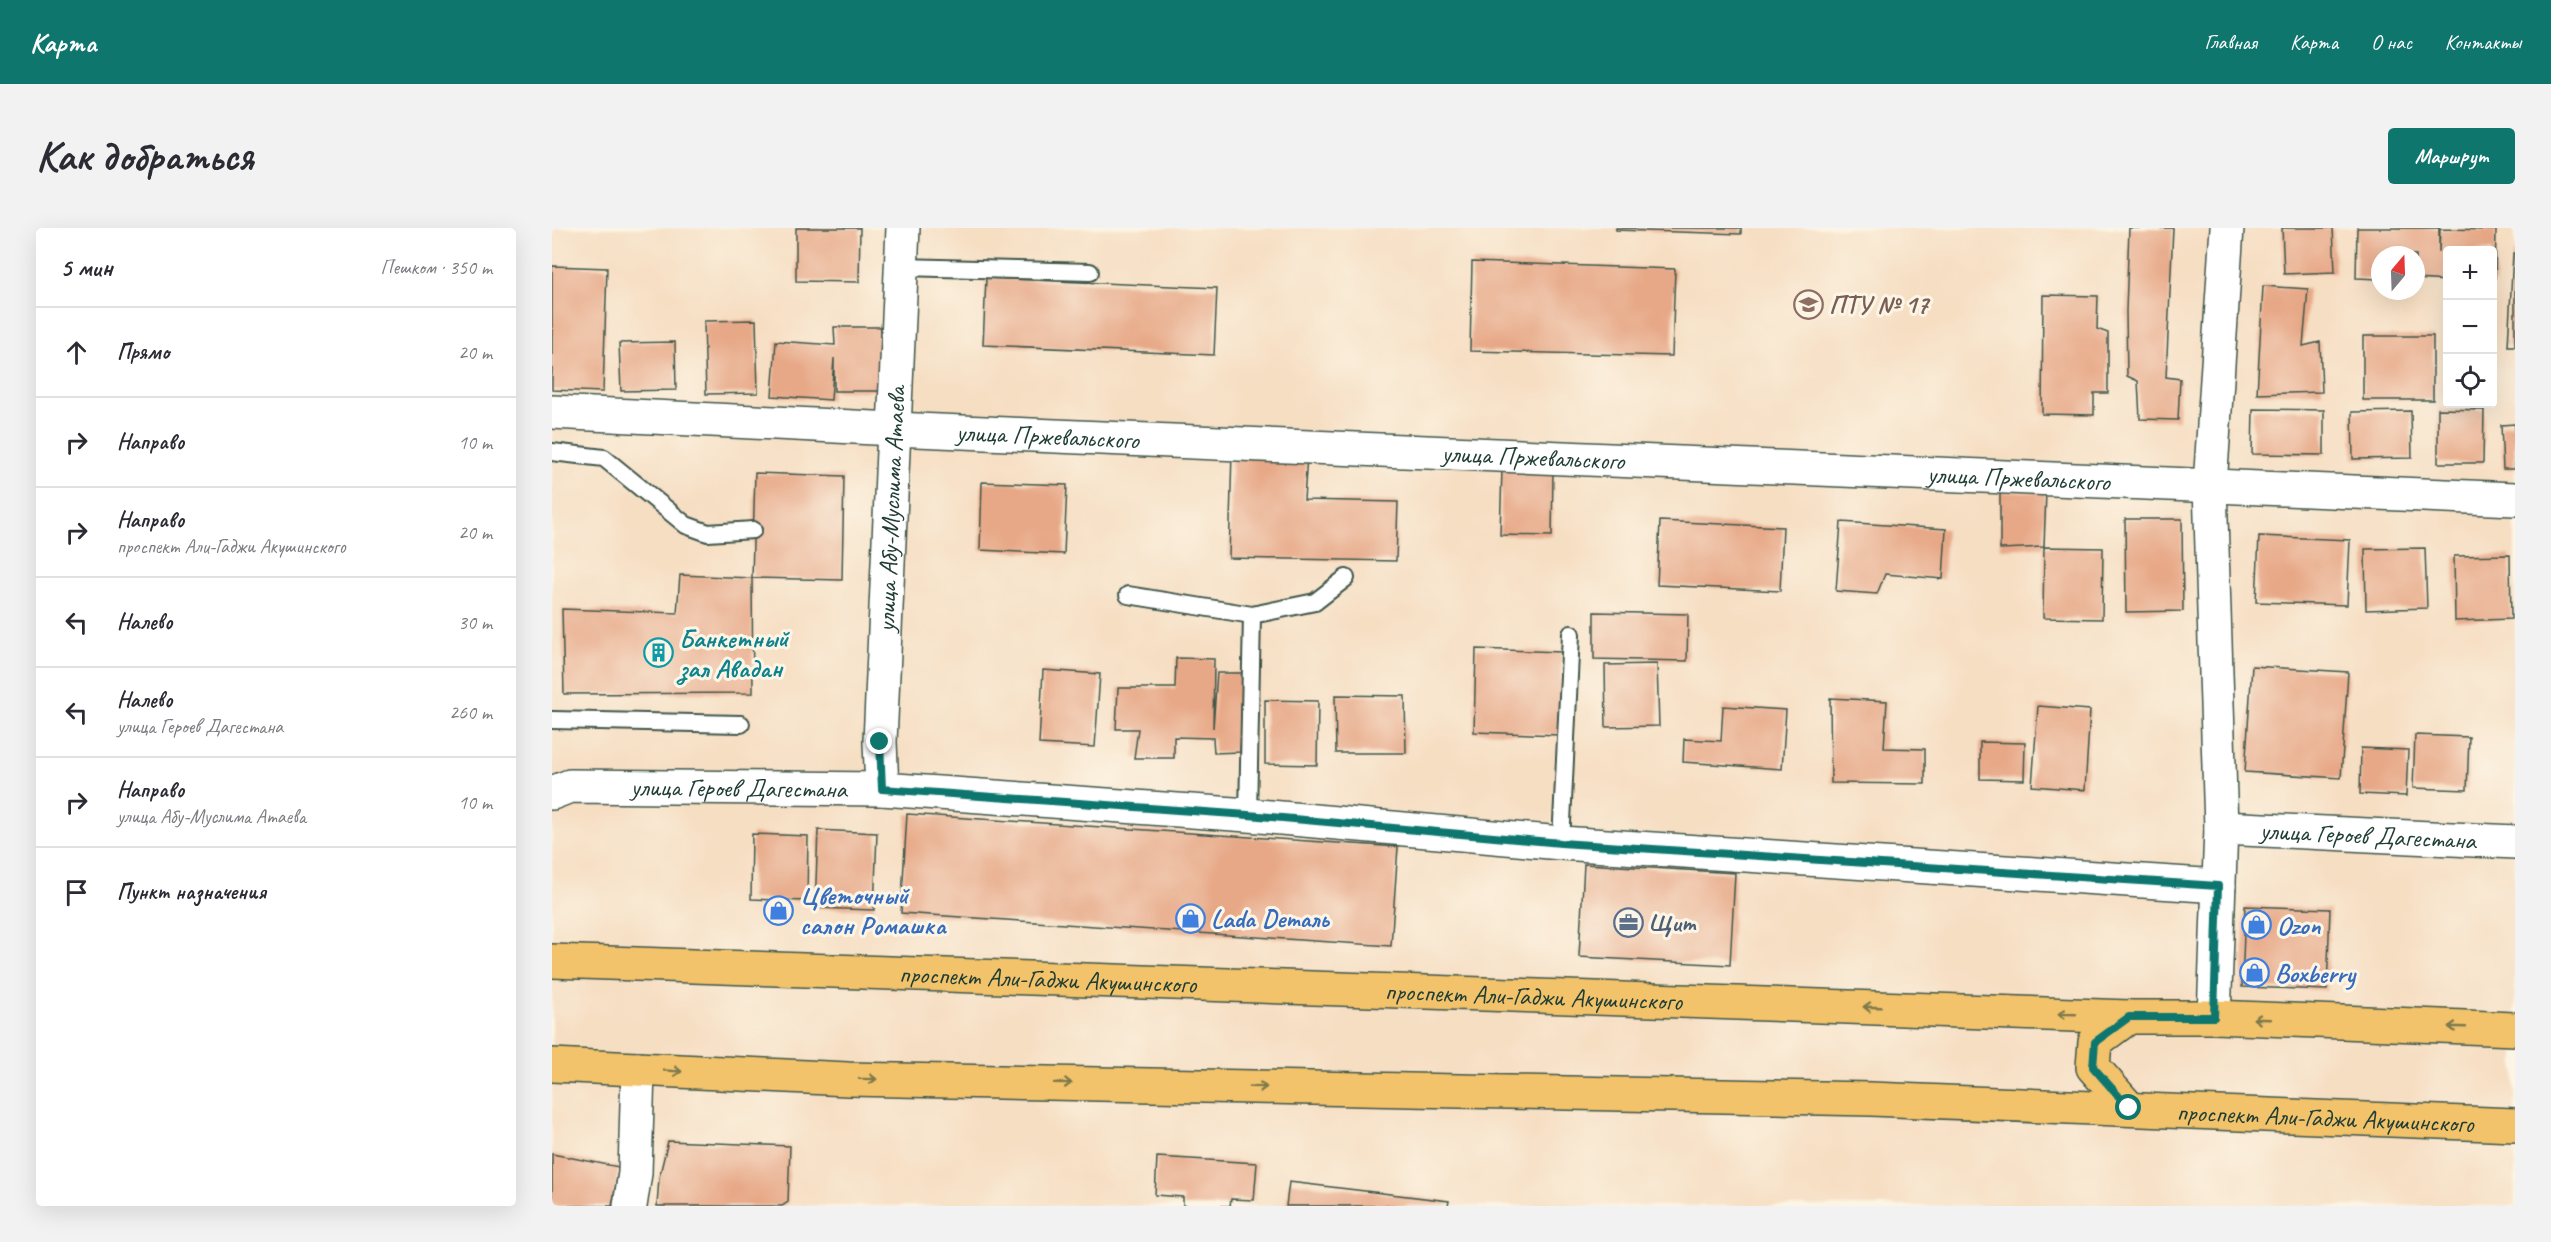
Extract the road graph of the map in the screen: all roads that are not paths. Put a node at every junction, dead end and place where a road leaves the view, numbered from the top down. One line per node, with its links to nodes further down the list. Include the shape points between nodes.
1 (903, 228): 3 (street, улица Абу-Муслима Атаева)
2 (2227, 228): 8 (street)
3 (902, 267): 4 (lane); 6 (street, улица Абу-Муслима Атаева)
4 (1090, 272)
5 (552, 411): 6 (street, улица Пржевальского)
6 (894, 429): 8 (street, улица Пржевальского); 17 (street, улица Абу-Муслима Атаева, via 880,742)
7 (552, 452): 10 (lane, via 604,458 686,525 708,533)
8 (2210, 486): 9 (street, улица Пржевальского); 20 (street)
9 (2515, 499)
10 (753, 530)
11 (1346, 578): 13 (lane, via 1315,602)
12 (1128, 596): 13 (lane)
13 (1252, 615): 19 (lane)
14 (1571, 634): 22 (lane)
15 (552, 720): 16 (lane)
16 (741, 724)
17 (882, 789): 18 (street, улица Героев Дагестана, via 570,786); 19 (street, улица Героев Дагестана)
18 (552, 794)
19 (1248, 815): 22 (street, улица Героев Дагестана)
20 (2221, 828): 21 (street, улица Героев Дагестана); 23 (street)
21 (2515, 842)
22 (1561, 843): 23 (street, улица Героев Дагестана)
23 (2218, 886): 26 (street)
24 (552, 961): 25 (main road, проспект Али-Гаджи Акушинского, one-way to 24)
25 (2129, 1017): 26 (main road, проспект Али-Гаджи Акушинского); 30 (main road, via 2095,1042 2093,1067)
26 (2214, 1017): 27 (main road, проспект Али-Гаджи Акушинского, one-way to 26)
27 (2515, 1029)
28 (552, 1065): 29 (main road, проспект Али-Гаджи Акушинского)
29 (638, 1069): 30 (main road, проспект Али-Гаджи Акушинского, one-way to 30, via 848,1079 1871,1099); 32 (street, via 635,1173)
30 (2129, 1108): 31 (main road, проспект Али-Гаджи Акушинского)
31 (2515, 1125)
32 (630, 1206)

